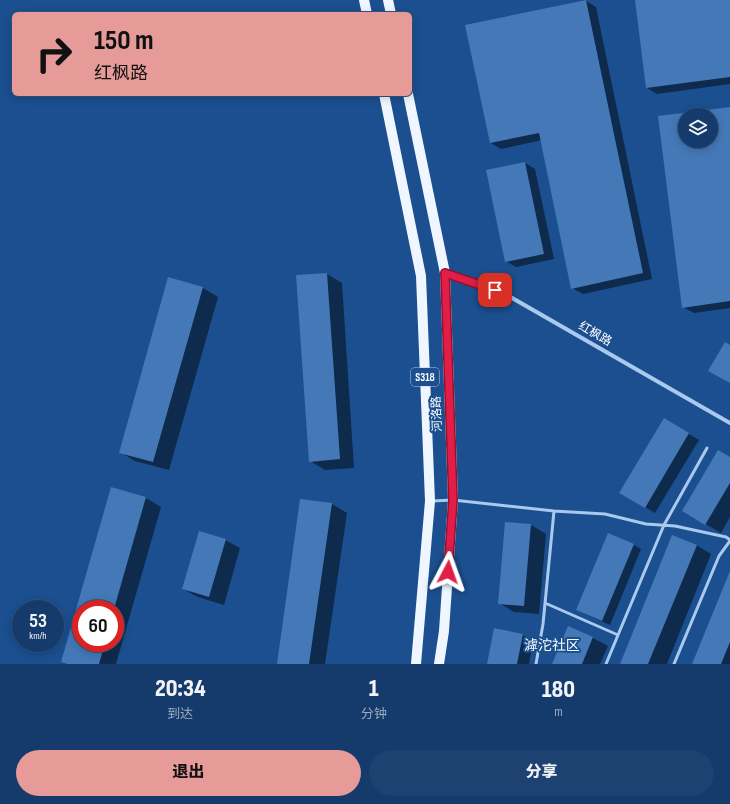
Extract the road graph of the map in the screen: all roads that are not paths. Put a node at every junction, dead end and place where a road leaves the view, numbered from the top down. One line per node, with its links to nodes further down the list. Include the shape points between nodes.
1 (364, 0): 3 (main road)
2 (388, 0): 4 (main road)
3 (367, 12)
4 (391, 12)
5 (384, 96): 11 (main road, 河洛路 / S318, via 421,276)
6 (408, 96): 7 (main road, 河洛路 / S318)
7 (445, 273): 8 (street, 红枫路, via 507,295); 10 (main road, 河洛路 / S318)
8 (730, 423)
9 (708, 448): 13 (lane)
10 (453, 500): 11 (lane); 12 (lane); 18 (main road, 河洛路 / S318, via 444,631)
11 (430, 501): 17 (main road, 河洛路 / S318)
12 (554, 511): 13 (lane, via 605,514 646,524); 15 (lane)
13 (664, 525): 14 (lane, via 726,537); 16 (lane)
14 (730, 541): 21 (lane, via 719,556)
15 (545, 603): 16 (lane); 19 (lane)
16 (618, 635): 20 (lane)
17 (416, 664)
18 (439, 664)
19 (536, 664)
20 (606, 664)
21 (674, 664)

